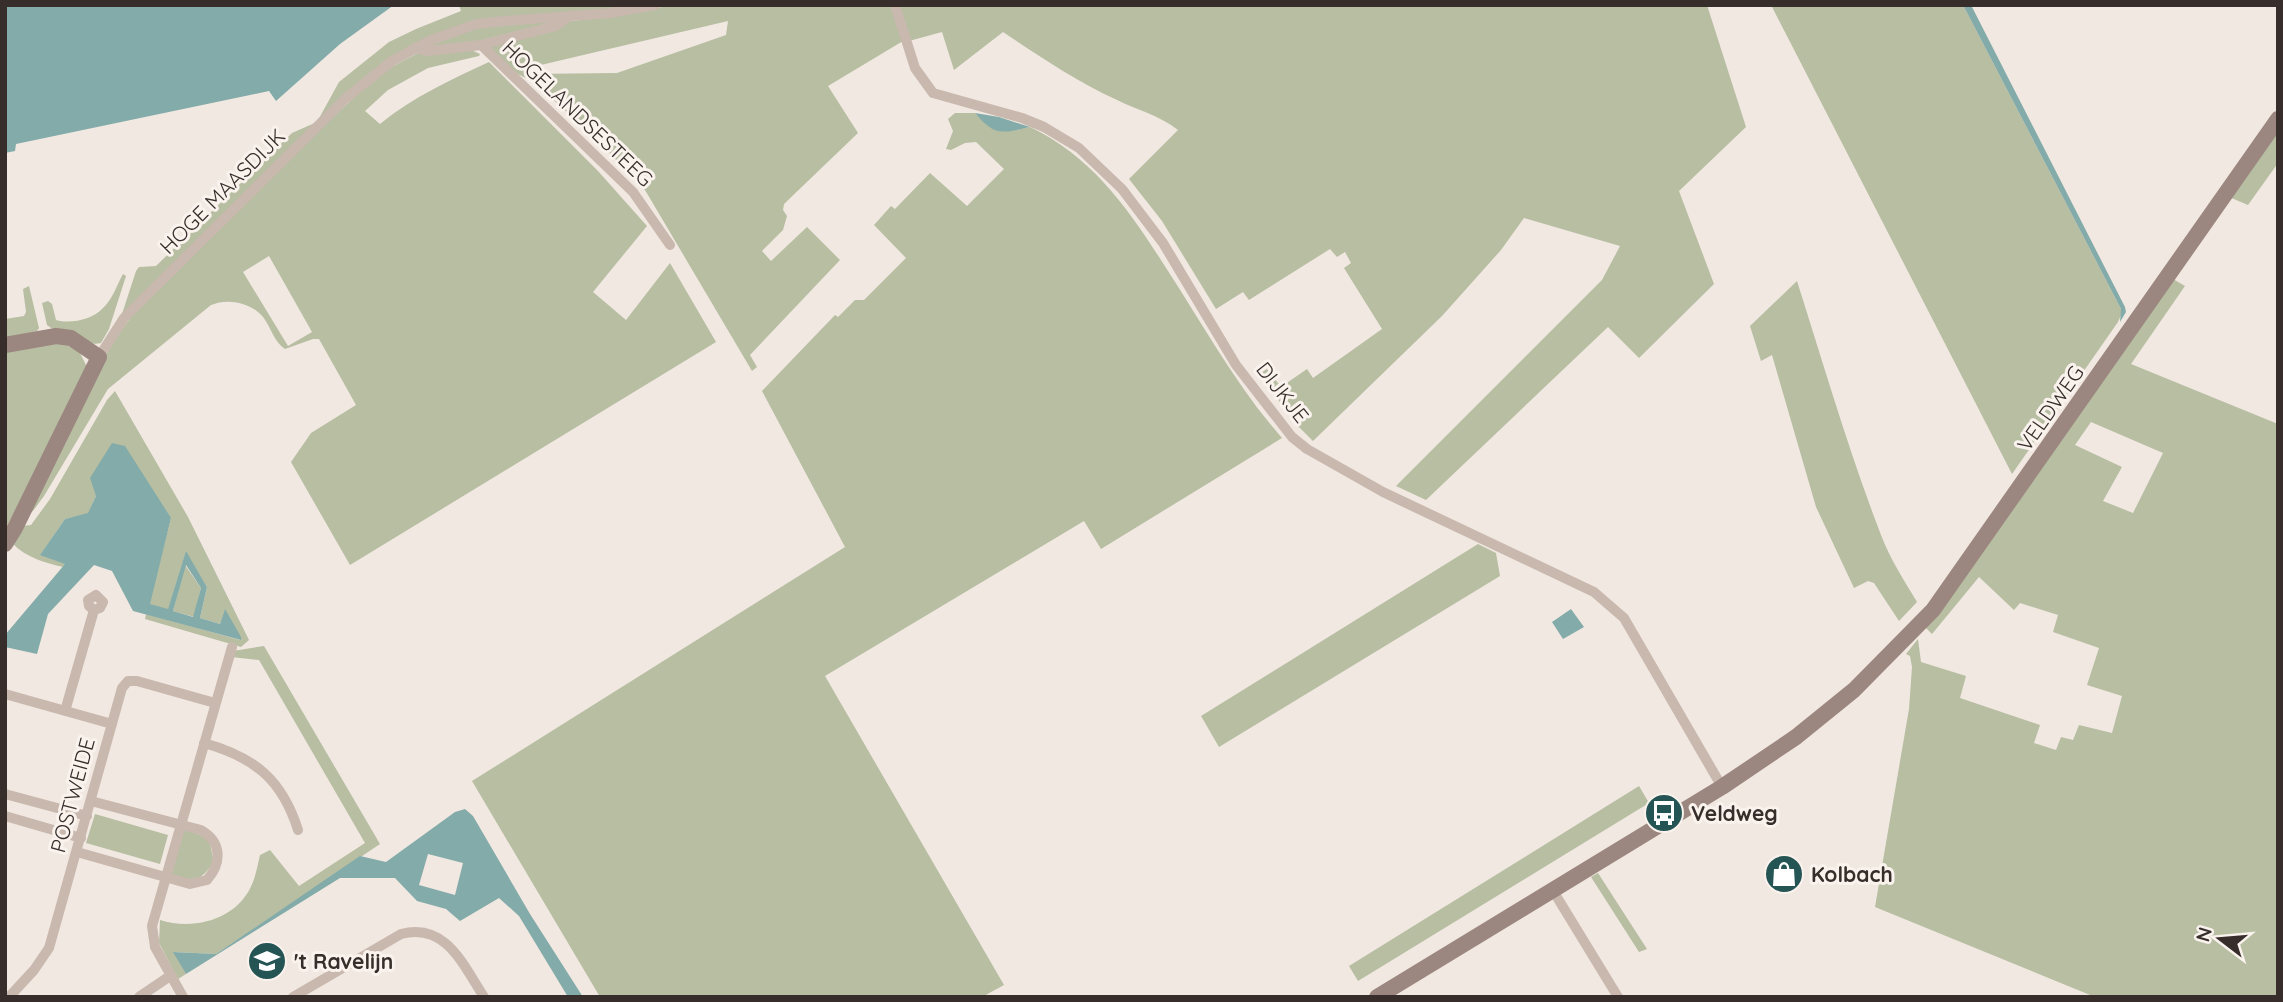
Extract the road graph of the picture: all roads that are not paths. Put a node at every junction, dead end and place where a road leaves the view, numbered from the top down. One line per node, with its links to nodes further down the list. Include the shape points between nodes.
1 (655, 5): 3 (street, HOGE MAASDIJK)
2 (895, 5): 18 (street, DIJKJE, via 915,68 933,93 1044,127 1079,148 1122,189 1163,243 1236,365 1307,449 1383,492 1577,583 1609,603 1624,618)
3 (568, 17): 4 (street, via 555,26); 5 (street, HOGE MAASDIJK, via 476,24)
4 (481, 45): 5 (street, via 426,51); 7 (street, HOGELANDSESTEEG, via 633,192)
5 (414, 48): 9 (street, HOGE MAASDIJK, via 346,98 124,318)
6 (2278, 119): 18 (street, VELDWEG, via 1933,611 1854,690 1796,737)
7 (670, 245)
8 (5, 345): 9 (street, via 56,335 71,338)
9 (99, 357): 10 (street)
10 (5, 544)
11 (94, 610): 15 (street)
12 (232, 647): 14 (street)
13 (5, 694): 15 (street)
14 (215, 703): 16 (street, POSTWEIDE, via 128,681); 17 (street)
15 (65, 711): 16 (street)
16 (112, 724): 20 (street, POSTWEIDE)
17 (204, 743): 23 (street); 24 (street, via 246,758 271,778)
18 (1722, 787): 28 (street, VELDWEG)
19 (5, 794): 22 (street)
20 (91, 801): 22 (street, POSTWEIDE); 23 (street)
21 (5, 816): 25 (street)
22 (87, 816): 25 (street, POSTWEIDE)
23 (180, 825): 27 (street); 27 (street, via 211,837 218,863 207,880 196,883)
24 (299, 830)
25 (81, 838): 26 (street, POSTWEIDE)
26 (77, 852): 27 (street); 30 (street, POSTWEIDE, via 49,948)
27 (165, 877): 29 (street, via 152,937)
28 (1552, 889): 35 (street, VELDWEG); 36 (street)
29 (170, 976): 31 (street); 32 (street)
30 (9, 997)
31 (139, 997)
32 (183, 997)
33 (293, 997): 34 (street, via 401,934 419,931 436,936 454,952)
34 (484, 997)
35 (1377, 997)
36 (1618, 997)

